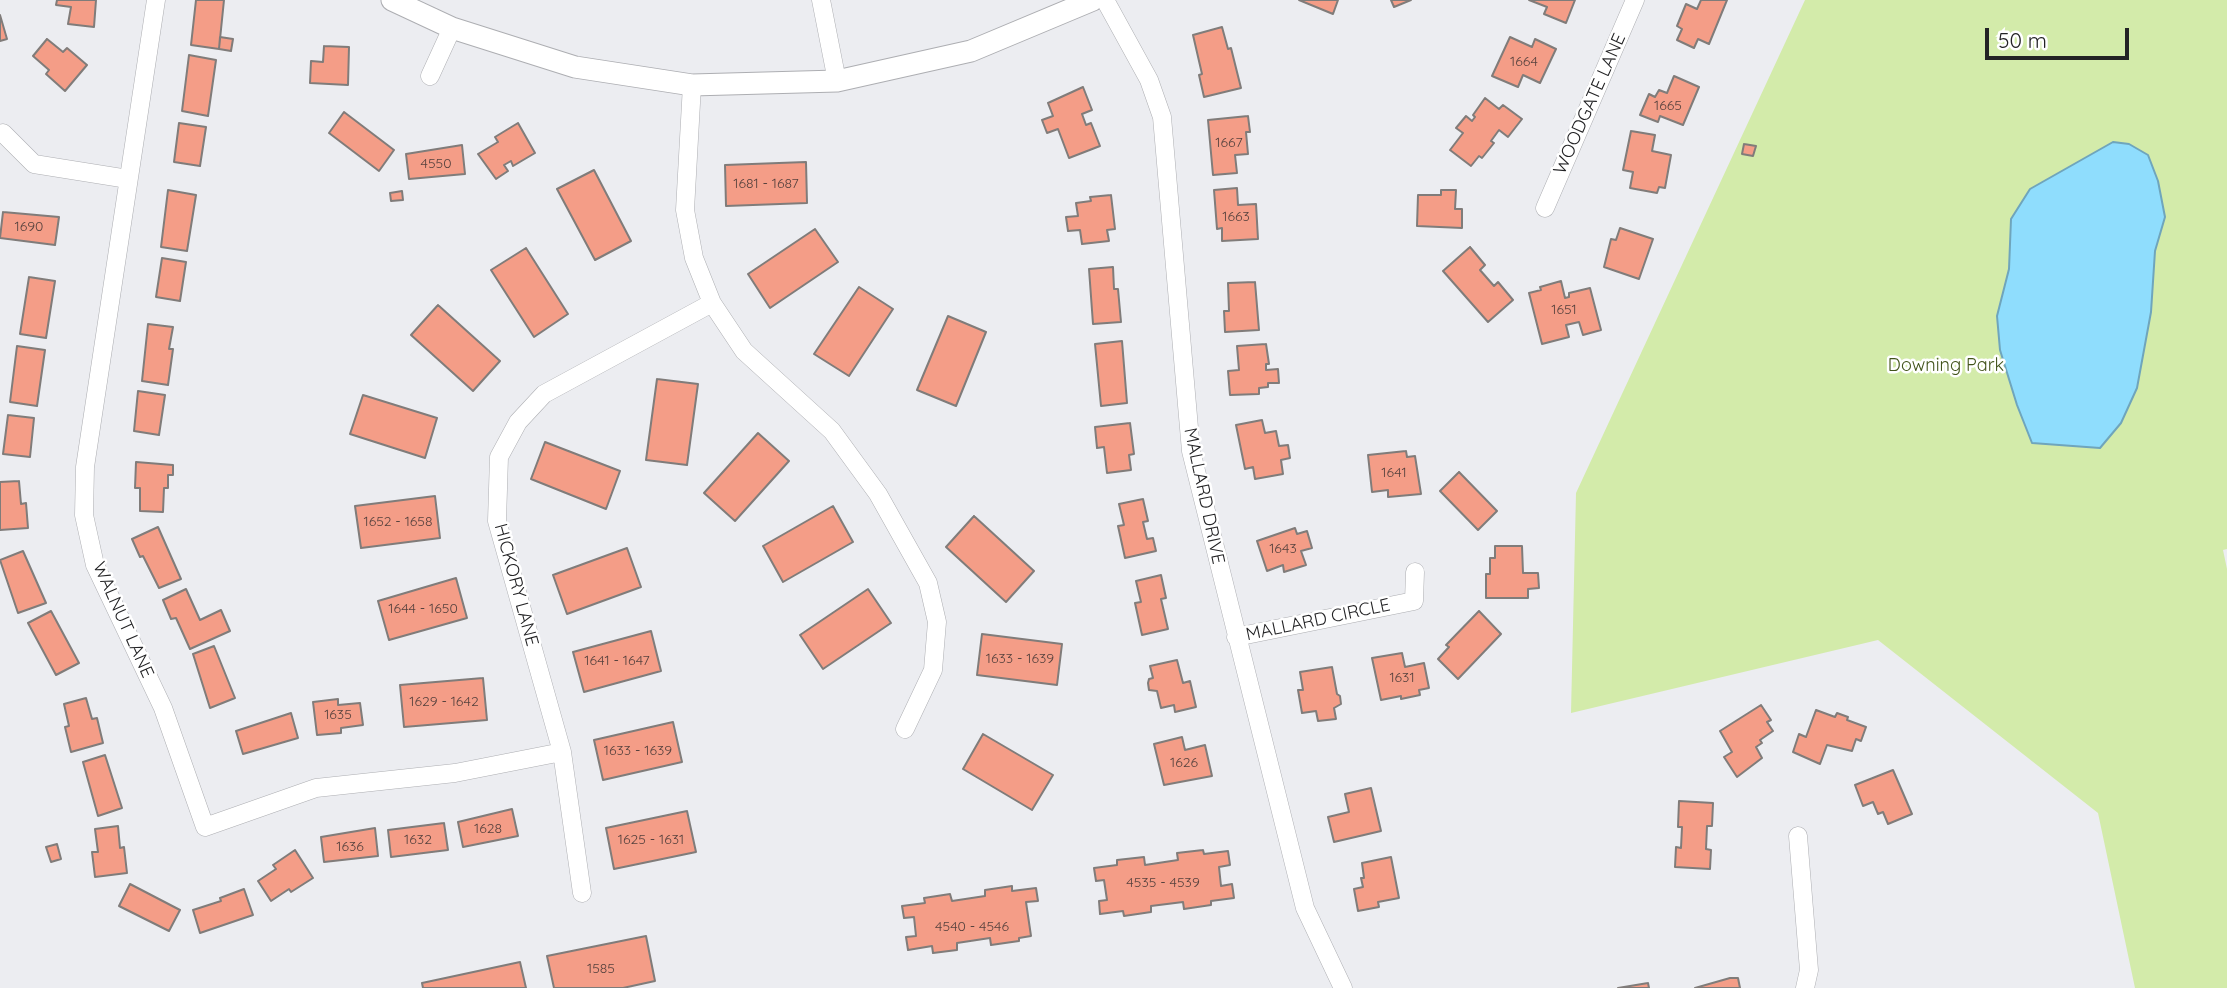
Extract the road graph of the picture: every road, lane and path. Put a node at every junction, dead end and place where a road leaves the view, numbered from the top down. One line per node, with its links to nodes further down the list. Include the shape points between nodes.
1 (156, 0): 12 (street, WALNUT LANE)
2 (392, 0): 7 (street)
3 (821, 0): 9 (street)
4 (1093, 0): 9 (street, via 971,51)
5 (1105, 0): 16 (street, MALLARD DRIVE, via 1149,80 1162,117 1191,451)
6 (1635, 0): 13 (street, WOODGATE LANE)
7 (452, 28): 8 (street); 10 (street, via 575,67)
8 (430, 76)
9 (837, 81): 10 (street)
10 (692, 85): 14 (street, via 685,210 694,258)
11 (3, 133): 12 (street, via 34,164)
12 (128, 179): 18 (street, WALNUT LANE, via 85,467 84,515 95,565 163,708 205,827 316,788 456,773)
13 (1545, 208)
14 (712, 303): 17 (street, via 744,351 832,431 878,494 928,583 937,622 933,670); 18 (street, HICKORY LANE, via 544,394 518,422 499,457 497,521)
15 (1415, 572): 16 (street, MALLARD CIRCLE, via 1414,601)
16 (1236, 637): 21 (street, MALLARD DRIVE, via 1305,908)
17 (905, 729)
18 (562, 752): 20 (street, HICKORY LANE)
19 (1798, 836): 22 (street, via 1810,970)
20 (582, 892)
21 (1343, 988)
22 (1805, 988)

